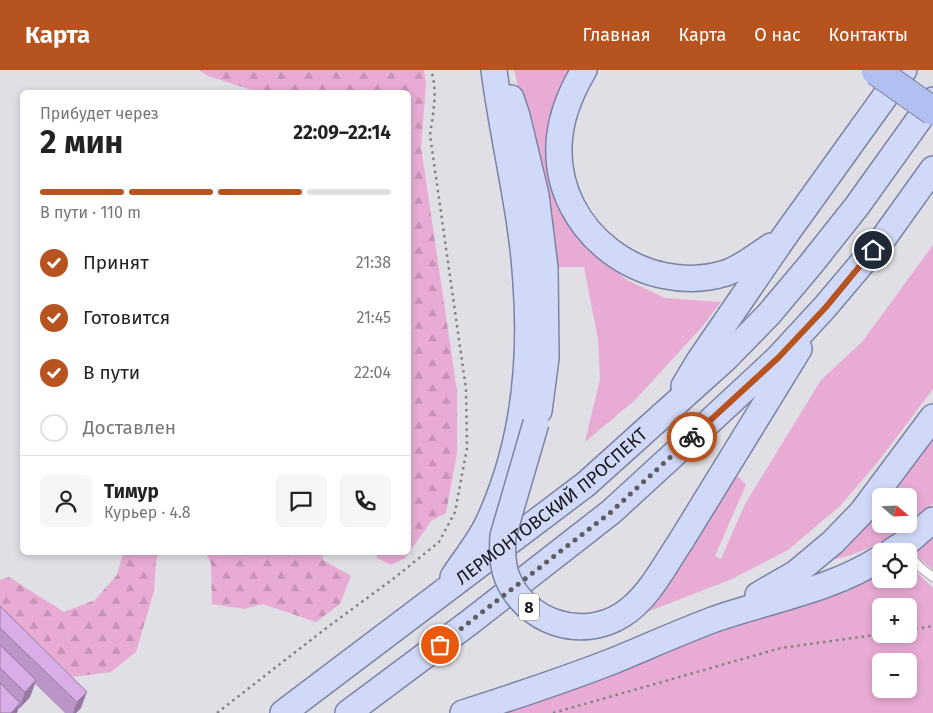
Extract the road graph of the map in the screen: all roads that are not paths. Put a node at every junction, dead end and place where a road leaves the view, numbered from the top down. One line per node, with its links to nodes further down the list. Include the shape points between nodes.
1 (584, 70): 8 (main road, via 576,83 562,124 560,166 571,204 601,245 629,264 645,270 694,278 738,268)
2 (876, 70): 6 (highway, bridge)
3 (904, 70): 8 (main road)
4 (494, 74): 9 (main road, 8, bridge, via 517,116 536,195 545,268 546,358 542,398 503,536 502,550 510,583 531,610 555,623 596,626 610,622 643,597); 17 (main road, via 526,282 528,354 524,395 515,448 501,494 486,526)
5 (933, 100): 10 (main road, ЛЕРМОНТОВСКИЙ ПРОСПЕКТ, via 857,206 769,314)
6 (933, 111)
7 (933, 169): 9 (main road, ЛЕРМОНТОВСКИЙ ПРОСПЕКТ, via 885,236)
8 (784, 237): 10 (main road, via 698,362)
9 (826, 307): 20 (main road, ЛЕРМОНТОВСКИЙ ПРОСПЕКТ, via 778,358 611,512)
10 (668, 412): 17 (main road, ЛЕРМОНТОВСКИЙ ПРОСПЕКТ, via 586,484)
11 (933, 417): 18 (main road, via 862,512 832,542 796,574)
12 (933, 520): 13 (main road)
13 (908, 543)
14 (872, 565): 18 (main road, via 828,584)
15 (917, 565): 16 (lane)
16 (933, 576)
17 (442, 594): 19 (main road, ЛЕРМОНТОВСКИЙ ПРОСПЕКТ)
18 (715, 619): 21 (main road, via 611,662)
19 (283, 713)
20 (348, 713)
21 (463, 713)

